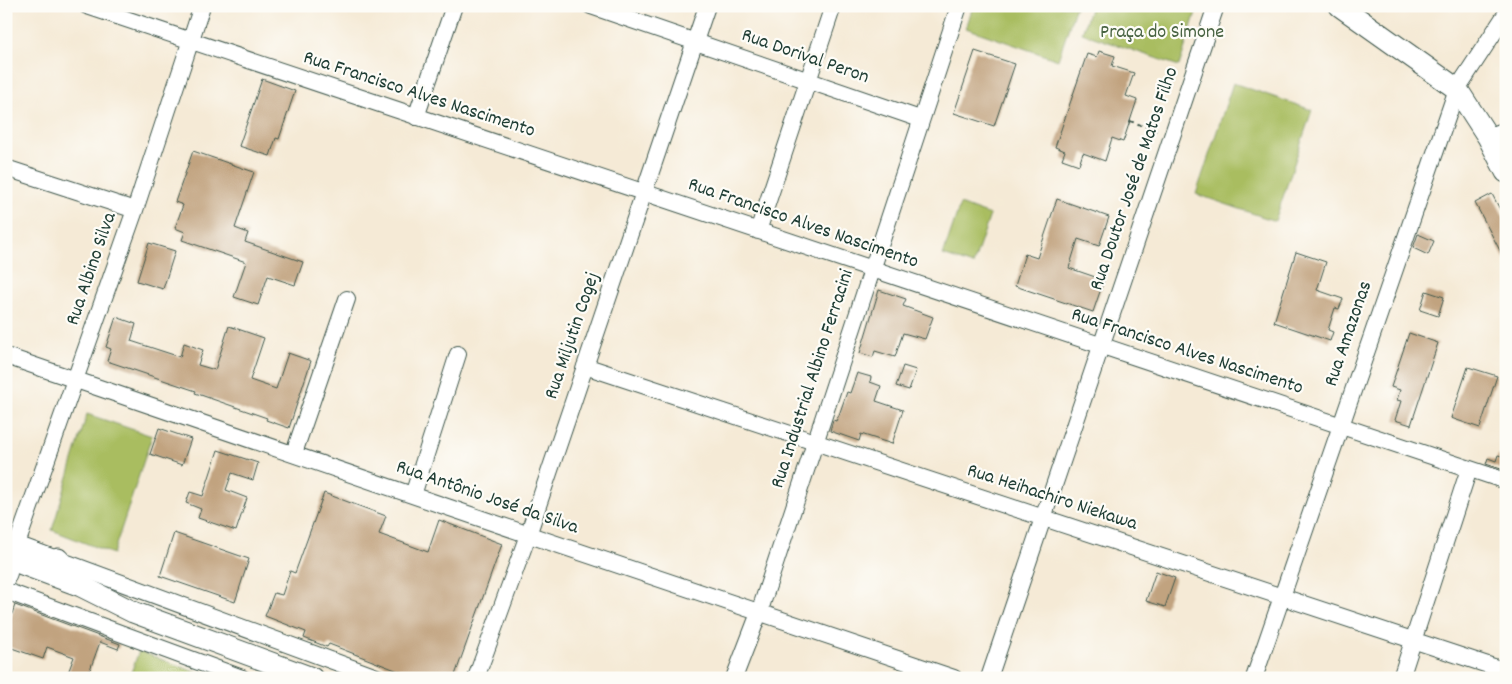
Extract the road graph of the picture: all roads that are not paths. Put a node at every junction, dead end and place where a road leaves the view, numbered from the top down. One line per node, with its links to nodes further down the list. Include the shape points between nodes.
1 (87, 6): 11 (street, Rua Francisco Alves Nascimento)
2 (202, 6): 11 (street, Rua Albino Silva)
3 (454, 6): 15 (street)
4 (591, 6): 12 (street, Rua Dorival Peron)
5 (707, 6): 12 (street, Rua Miljutin Cogej)
6 (833, 6): 13 (street)
7 (959, 6): 16 (street, Rua Industrial Albino Ferracini)
8 (1216, 6): 25 (street, Rua Doutor José de Matos Filho)
9 (1340, 6): 14 (main road)
10 (1506, 14): 14 (street, Rua Amazonas)
11 (190, 41): 15 (street, Rua Francisco Alves Nascimento); 21 (street, Rua Albino Silva)
12 (695, 42): 13 (street, Rua Dorival Peron); 20 (street, Rua Miljutin Cogej)
13 (809, 81): 16 (street, Rua Dorival Peron); 22 (street)
14 (1457, 89): 17 (main road); 30 (street, Rua Amazonas)
15 (416, 117): 20 (street, Rua Francisco Alves Nascimento)
16 (920, 119): 23 (street, Rua Industrial Albino Ferracini)
17 (1497, 133): 19 (main road)
18 (6, 168): 21 (street)
19 (1506, 172)
20 (644, 193): 22 (street, Rua Francisco Alves Nascimento); 28 (street, Rua Miljutin Cogej)
21 (135, 210): 29 (street, Rua Albino Silva)
22 (758, 231): 23 (street, Rua Francisco Alves Nascimento)
23 (871, 269): 25 (street, Rua Francisco Alves Nascimento); 31 (street, Rua Industrial Albino Ferracini)
24 (347, 299): 32 (street)
25 (1101, 346): 30 (street, Rua Francisco Alves Nascimento); 36 (street, Rua Doutor José de Matos Filho)
26 (458, 354): 35 (street)
27 (6, 356): 29 (street, Rua Antônio José da Silva)
28 (585, 366): 31 (street, Rua Heihachiro Niekawa); 37 (street, Rua Miljutin Cogej)
29 (76, 380): 32 (street, Rua Antônio José da Silva); 39 (street, Rua Albino Silva)
30 (1340, 426): 33 (street, Rua Francisco Alves Nascimento); 41 (street, Rua Amazonas)
31 (816, 442): 36 (street, Rua Heihachiro Niekawa); 43 (street, Rua Industrial Albino Ferracini)
32 (294, 453): 35 (street, Rua Antônio José da Silva)
33 (1469, 469): 34 (street, Rua Francisco Alves Nascimento); 44 (street)
34 (1506, 482)
35 (413, 495): 37 (street, Rua Antônio José da Silva)
36 (1043, 517): 41 (street, Rua Heihachiro Niekawa); 52 (street, Rua Doutor José de Matos Filho)
37 (528, 535): 43 (street, Rua Antônio José da Silva); 49 (street, Rua Miljutin Cogej)
38 (58, 559): 39 (street); 40 (main road); 48 (street)
39 (8, 566): 40 (main road); 42 (main road, via 83,601); 46 (street)
40 (82, 586): 42 (main road)
41 (1281, 596): 44 (street, Rua Heihachiro Niekawa); 53 (street, Rua Amazonas)
42 (133, 612): 47 (main road)
43 (759, 613): 50 (street, Rua Industrial Albino Ferracini); 51 (street, Rua Antônio José da Silva)
44 (1413, 641): 45 (street, Rua Heihachiro Niekawa); 54 (street)
45 (1506, 672)
46 (242, 678)
47 (312, 678)
48 (379, 678)
49 (476, 678)
50 (734, 678)
51 (954, 678)
52 (989, 678)
53 (1254, 678)
54 (1401, 678)

